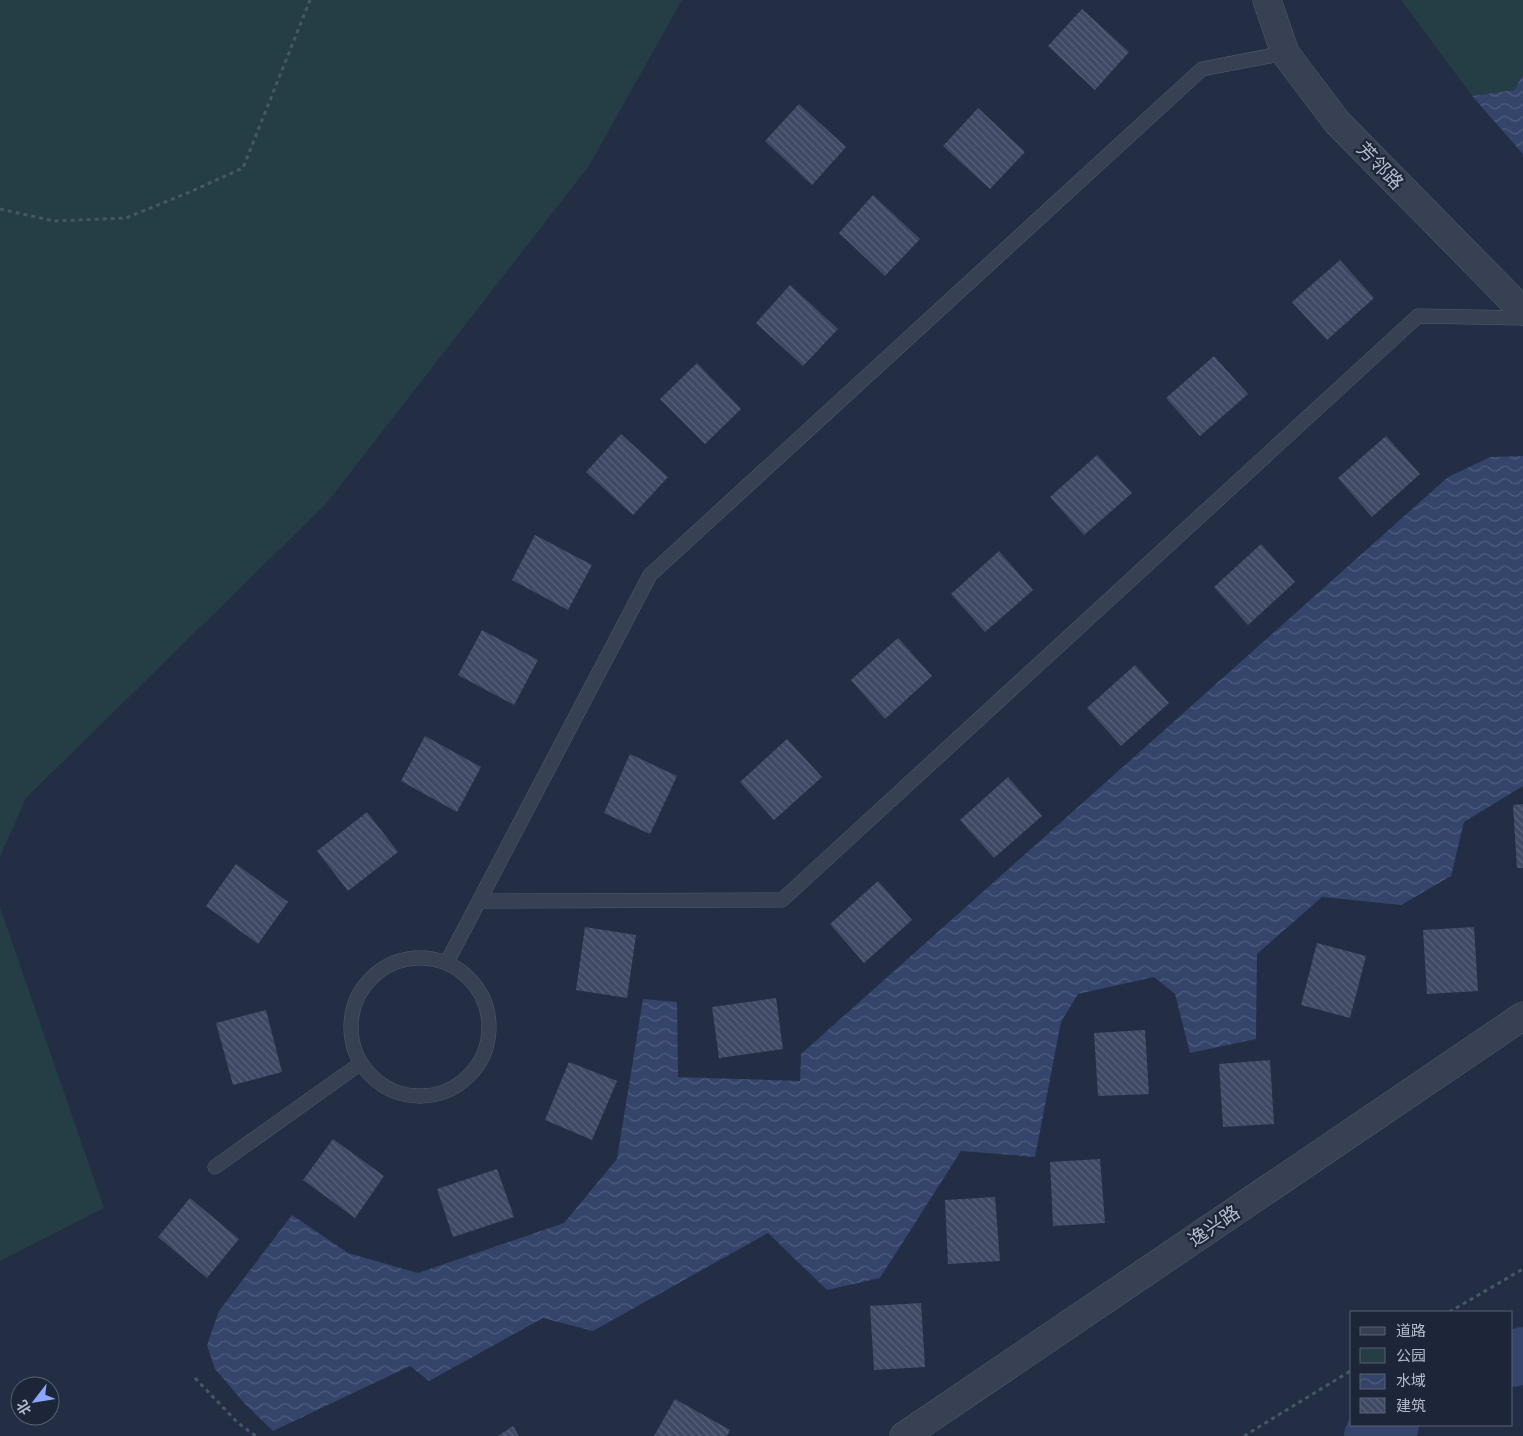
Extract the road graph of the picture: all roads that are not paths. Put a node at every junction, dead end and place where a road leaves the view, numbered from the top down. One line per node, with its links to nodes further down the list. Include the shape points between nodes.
1 (1267, 0): 2 (street, 芳邻路)
2 (1285, 53): 3 (street, 芳邻路, via 1337,122); 5 (lane, via 1202,69 650,575)
3 (1523, 311)
4 (1523, 318): 5 (lane, via 1418,316 782,900)
5 (479, 901): 6 (lane)
6 (446, 962): 8 (lane, via 423,957 399,960 366,982 354,1004 351,1020 353,1044); 8 (lane, via 470,978 483,998 490,1021 487,1048 476,1070 446,1092 422,1097 398,1093 376,1081)
7 (1523, 1016): 10 (street, 逸兴路)
8 (361, 1063): 9 (lane)
9 (215, 1167)
10 (904, 1436)

